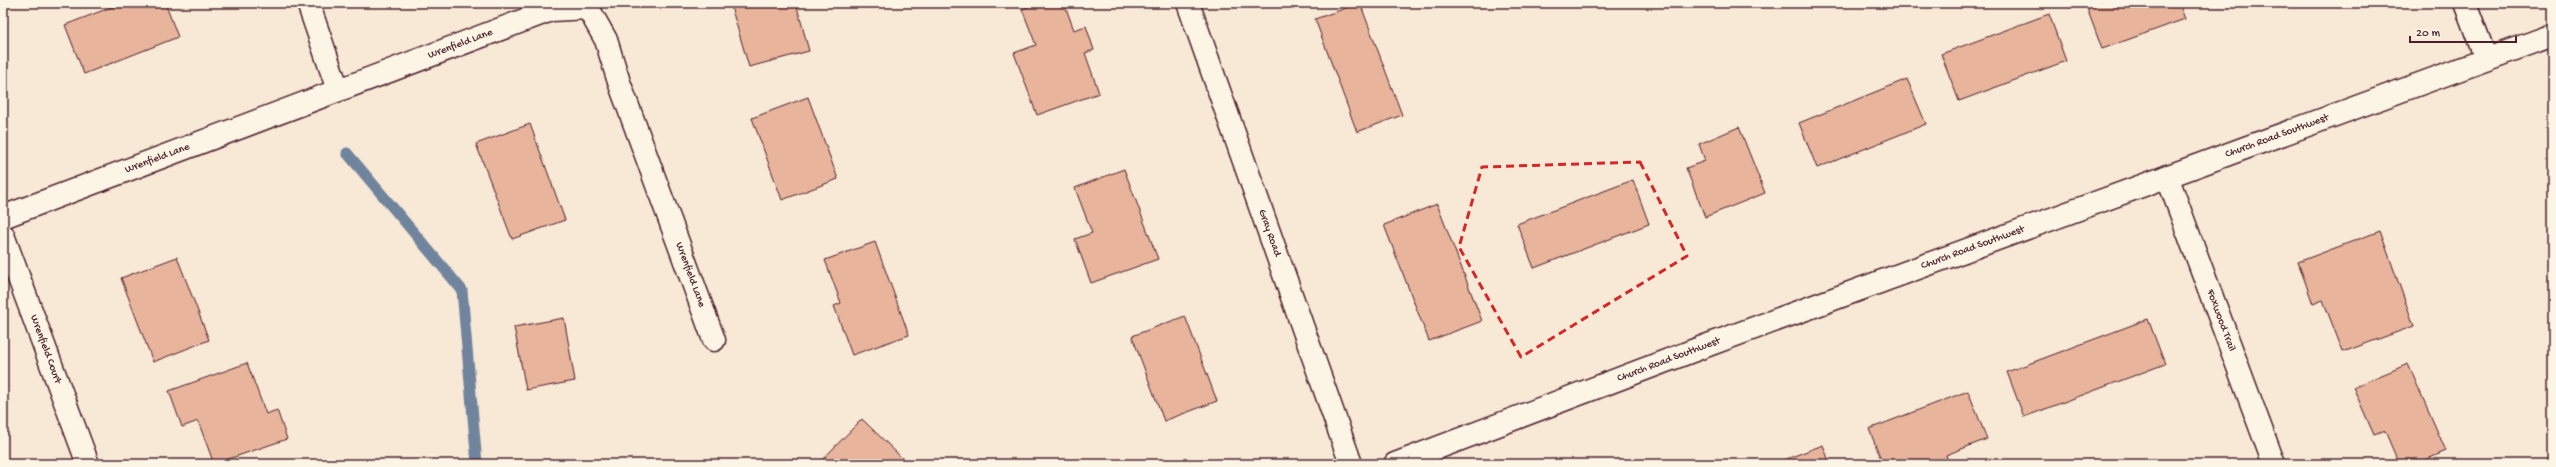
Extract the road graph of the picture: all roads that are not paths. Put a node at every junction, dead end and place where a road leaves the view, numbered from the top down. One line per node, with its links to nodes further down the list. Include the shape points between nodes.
1 (308, 3): 6 (street)
2 (1188, 3): 12 (street, Gray Road)
3 (2465, 3): 5 (street)
4 (2553, 35): 5 (street, Church Road Southwest)
5 (2486, 59): 7 (street, Church Road Southwest)
6 (338, 90): 8 (street, Wrenfield Lane); 10 (street, Wrenfield Lane, via 551,10 588,8 606,40)
7 (2167, 176): 13 (street, Church Road Southwest, via 1708,345); 14 (street, Foxwood Trail)
8 (3, 217)
9 (3, 235): 11 (street, Wrenfield Court)
10 (714, 340)
11 (88, 464)
12 (1351, 464)
13 (1395, 464)
14 (2274, 464)

